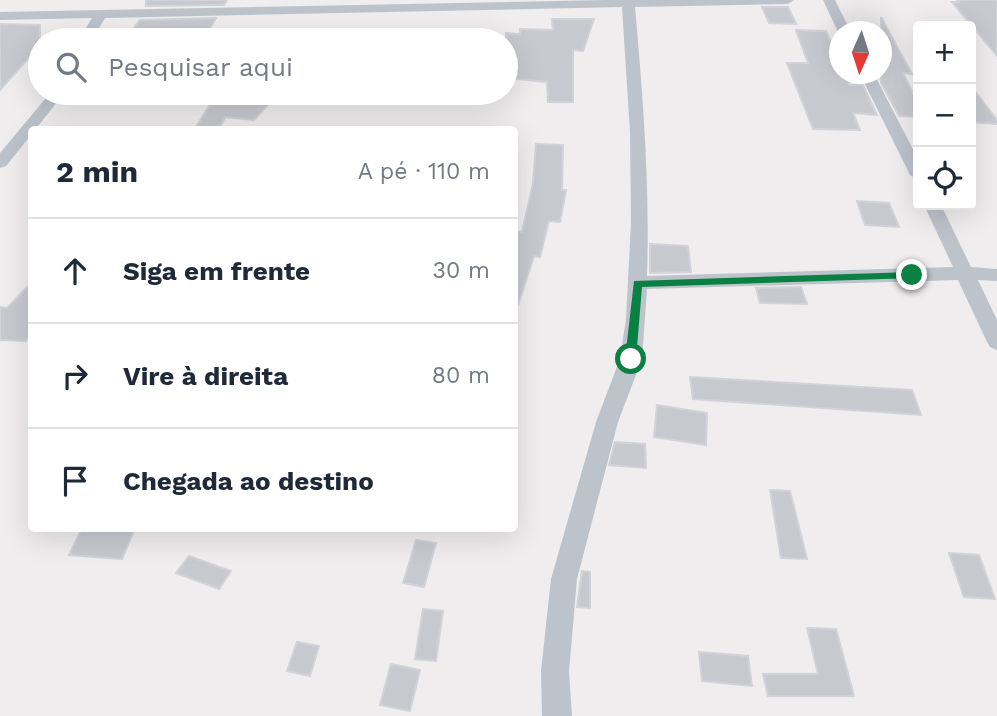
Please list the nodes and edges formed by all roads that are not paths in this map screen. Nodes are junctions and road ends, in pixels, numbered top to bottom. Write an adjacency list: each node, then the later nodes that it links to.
1 (141, 0): 6 (street)
2 (788, 0): 4 (street)
3 (829, 0): 8 (street)
4 (628, 3): 6 (street); 19 (street)
5 (101, 14): 6 (street); 7 (street); 9 (street)
6 (129, 14)
7 (0, 16)
8 (840, 21)
9 (93, 28)
10 (872, 84): 15 (street)
11 (47, 105): 12 (street)
12 (30, 126)
13 (28, 129): 14 (street)
14 (0, 163)
15 (913, 165)
16 (935, 210): 17 (street)
17 (967, 274): 18 (street); 19 (street); 20 (street)
18 (997, 275)
19 (637, 283): 21 (street)
20 (997, 342)
21 (557, 716)

